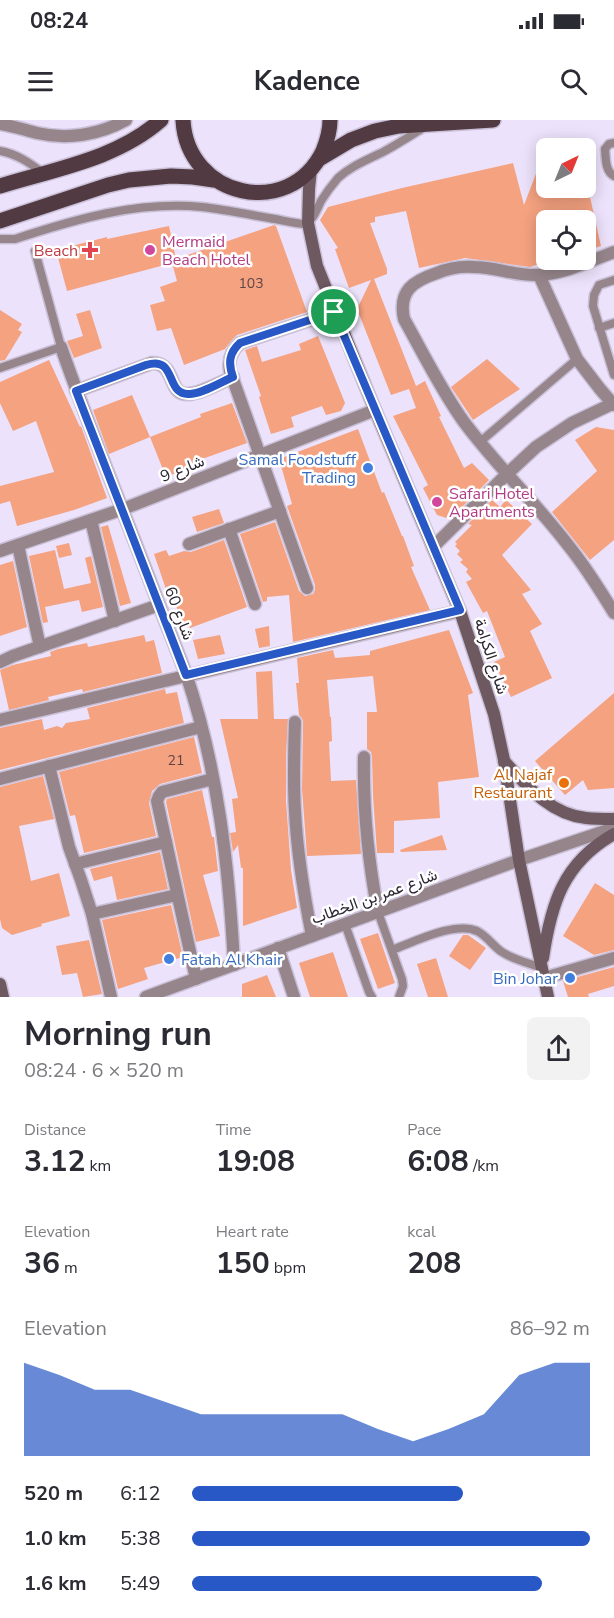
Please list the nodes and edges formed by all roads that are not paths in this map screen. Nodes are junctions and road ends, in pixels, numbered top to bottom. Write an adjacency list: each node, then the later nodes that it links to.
1 (126, 120): 7 (street)
2 (161, 120): 11 (main road)
3 (183, 120): 13 (main road)
4 (330, 120): 10 (main road)
5 (493, 120): 6 (main road)
6 (429, 124): 10 (main road); 16 (lane)
7 (1, 127)
8 (614, 143): 12 (lane)
9 (0, 151): 11 (lane)
10 (315, 164): 13 (main road); 16 (main road, شارع الكرامة)
11 (43, 173): 14 (main road)
12 (614, 176)
13 (214, 180): 15 (main road)
14 (0, 186)
15 (0, 220)
16 (308, 223): 17 (lane); 22 (main road, شارع الكرامة)
17 (0, 240)
18 (35, 251): 25 (lane)
19 (614, 252): 20 (street)
20 (539, 275): 26 (street); 33 (street)
21 (614, 280): 24 (lane)
22 (334, 312): 29 (street); 32 (main road, شارع الكرامة)
23 (614, 323): 24 (lane)
24 (599, 328): 28 (lane)
25 (61, 347): 27 (lane); 30 (street, شارع 60)
26 (577, 359): 31 (street); 33 (lane)
27 (0, 368)
28 (613, 369)
29 (233, 377): 30 (street); 34 (street)
30 (76, 391): 36 (street, شارع 60)
31 (614, 404): 35 (street)
32 (375, 410): 34 (street, شارع 9); 42 (main road, شارع الكرامة)
33 (480, 442): 35 (street)
34 (261, 455): 36 (street, شارع 9); 37 (street)
35 (507, 474): 42 (street); 48 (street)
36 (123, 509): 38 (street, شارع 9); 46 (street, شارع 60)
37 (280, 511): 39 (street); 44 (street)
38 (91, 520): 41 (street, شارع 9); 49 (street)
39 (229, 529): 40 (street); 45 (street)
40 (189, 544)
41 (18, 545): 43 (street, شارع 9); 50 (street)
42 (433, 548): 47 (main road, شارع الكرامة)
43 (0, 551)
44 (307, 588)
45 (255, 604)
46 (159, 605): 49 (street); 52 (street, شارع 60)
47 (460, 610): 52 (street); 57 (main road, شارع الكرامة)
48 (614, 613)
49 (115, 621): 50 (street)
50 (40, 647): 51 (street)
51 (0, 663)
52 (186, 675): 53 (street); 55 (street, شارع 60)
53 (0, 720)
54 (294, 723): 71 (street)
55 (201, 727): 58 (street); 60 (street, شارع 60)
56 (364, 757): 68 (street)
57 (504, 760): 61 (main road); 65 (main road, شارع الكرامة)
58 (49, 766): 59 (street); 66 (street)
59 (0, 779)
60 (213, 779): 64 (street); 75 (street, شارع 60)
61 (614, 819)
62 (614, 828): 65 (street, شارع عمر بن الخطاب)
63 (614, 834): 76 (main road)
64 (165, 842): 66 (street); 67 (street)
65 (519, 860): 68 (street, شارع عمر بن الخطاب); 76 (main road, شارع الكرامة)
66 (75, 864): 69 (street)
67 (177, 895): 69 (street); 77 (street)
68 (378, 912): 70 (street, شارع عمر بن الخطاب); 73 (lane)
69 (92, 914): 80 (street)
70 (345, 924): 71 (street, شارع عمر بن الخطاب); 83 (lane)
71 (312, 936): 72 (street, شارع عمر بن الخطاب)
72 (278, 948): 75 (street, شارع عمر بن الخطاب); 82 (street)
73 (392, 950): 76 (lane); 84 (lane)
74 (614, 958): 76 (street)
75 (234, 965): 77 (street, شارع عمر بن الخطاب)
76 (543, 973): 85 (main road, شارع الكرامة)
77 (196, 979): 81 (street, شارع عمر بن الخطاب)
78 (0, 984): 79 (main road)
79 (3, 997)
80 (111, 997)
81 (146, 997)
82 (294, 997)
83 (372, 997)
84 (399, 997)
85 (548, 997)

